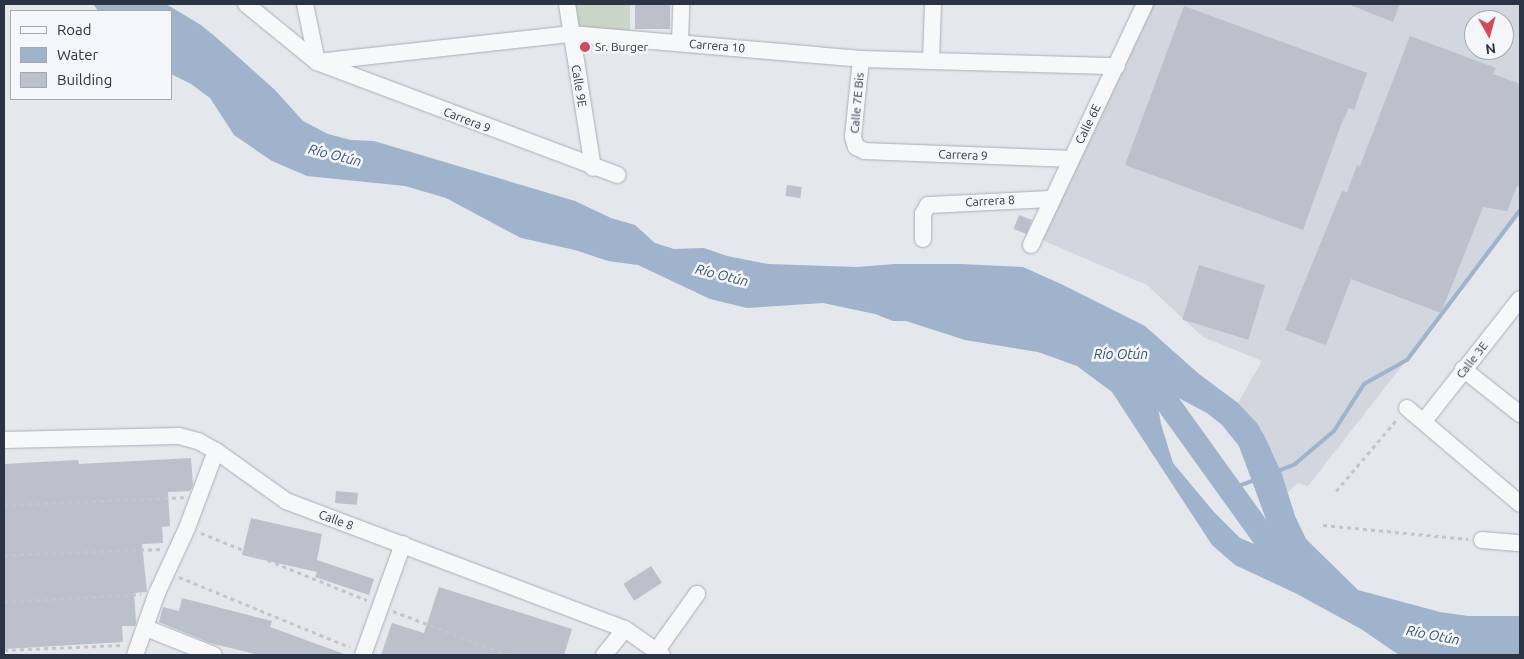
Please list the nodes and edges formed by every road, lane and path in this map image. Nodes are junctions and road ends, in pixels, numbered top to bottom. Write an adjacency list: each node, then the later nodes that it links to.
1 (246, 4): 11 (street, Carrera 9)
2 (305, 4): 11 (street)
3 (567, 4): 7 (street, Calle 9E)
4 (681, 4): 8 (street)
5 (933, 4): 10 (street)
6 (1145, 4): 12 (street, Calle 6E)
7 (571, 34): 8 (street, Carrera 10); 11 (street, Carrera 10); 15 (street, Calle 9E)
8 (680, 42): 9 (street, Carrera 10)
9 (861, 59): 10 (street, Carrera 10); 13 (street, Calle 7E Bis)
10 (931, 61): 12 (street, Carrera 10)
11 (317, 62): 15 (street, Carrera 9)
12 (1117, 66): 14 (street, Calle 6E)
13 (856, 147): 14 (street, Carrera 9)
14 (1071, 159): 17 (street, Calle 6E)
15 (593, 168): 16 (street, Carrera 9)
16 (618, 175)
17 (1052, 198): 18 (street, Carrera 8); 19 (street, Calle 6E)
18 (923, 239)
19 (1031, 245)
20 (1520, 300): 21 (street, Calle 3E)
21 (1463, 369): 23 (street); 24 (street, Calle 3E)
22 (1407, 408): 24 (street); 27 (path)
23 (1520, 414)
24 (1424, 422): 29 (street)
25 (4, 440): 26 (street, Calle 8)
26 (216, 451): 28 (street); 35 (street, Calle 8)
27 (1336, 492)
28 (198, 496): 30 (path); 32 (street)
29 (1520, 504)
30 (4, 505)
31 (1323, 525): 33 (path)
32 (187, 528): 36 (street); 42 (path)
33 (1482, 540): 34 (street)
34 (1520, 543)
35 (403, 544): 42 (street); 44 (street, Calle 8)
36 (178, 548): 37 (path); 38 (street)
37 (4, 555)
38 (167, 572): 39 (street); 48 (path)
39 (157, 593): 41 (path); 43 (street)
40 (697, 594): 47 (street)
41 (4, 602)
42 (382, 606): 48 (street); 50 (path)
43 (146, 628): 46 (street); 49 (street)
44 (626, 629): 47 (street, Calle 8); 51 (street)
45 (4, 650): 46 (path)
46 (137, 650)
47 (659, 653)
48 (364, 654)
49 (214, 655)
50 (508, 655)
51 (604, 655)

